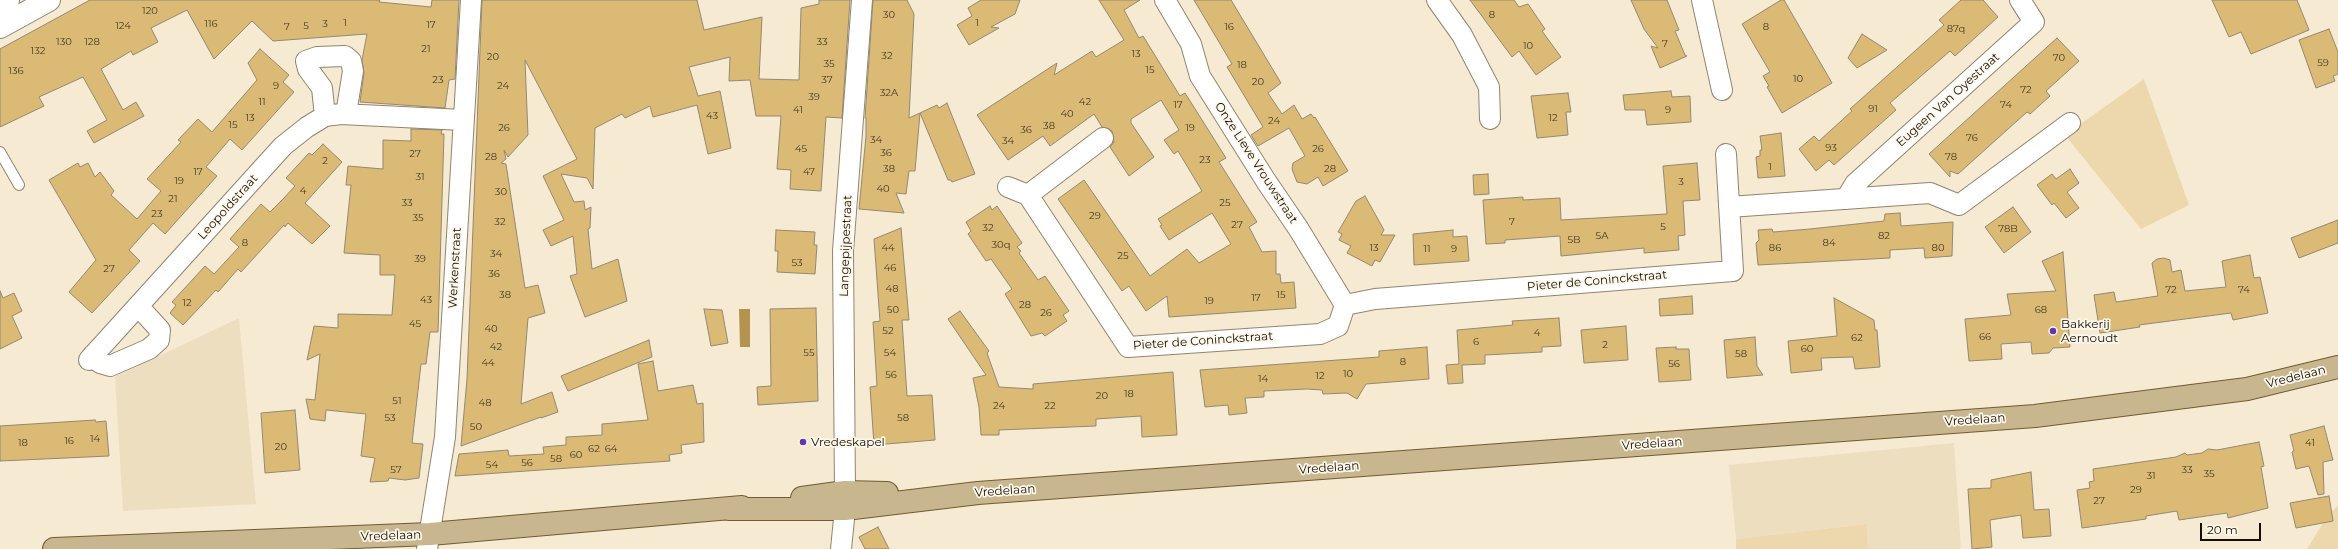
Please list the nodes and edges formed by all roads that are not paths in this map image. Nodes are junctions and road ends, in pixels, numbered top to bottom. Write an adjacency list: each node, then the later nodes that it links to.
1 (8, 0): 9 (street)
2 (50, 0): 10 (street)
3 (471, 0): 15 (street, Werkenstraat)
4 (862, 0): 28 (street, Langepijpestraat)
5 (1165, 0): 25 (street, Onze Lieve Vrouwstraat)
6 (1437, 0): 14 (street)
7 (1702, 0): 11 (street)
8 (2020, 0): 23 (street, Eugeen Van Oyestraat)
9 (0, 4)
10 (0, 27)
11 (1722, 90)
12 (346, 114): 13 (street, Leopoldstraat); 13 (street); 15 (street, Leopoldstraat)
13 (325, 116): 26 (street, Leopoldstraat)
14 (1490, 119)
15 (463, 120): 29 (street, Werkenstraat)
16 (2070, 123): 23 (street)
17 (1103, 138): 22 (street)
18 (0, 152): 20 (lane)
19 (1726, 154): 24 (street, Pieter de Coninckstraat)
20 (19, 185)
21 (1008, 187): 22 (street)
22 (1028, 195): 25 (street, Pieter de Coninckstraat)
23 (1846, 199): 24 (street)
24 (1729, 207): 25 (street, Pieter de Coninckstraat)
25 (1345, 305)
26 (138, 306): 26 (street, Leopoldstraat)
27 (2338, 367): 28 (main road, Vredelaan)
28 (845, 500): 29 (main road, Vredelaan); 31 (street, Langepijpestraat)
29 (429, 542): 30 (main road, Vredelaan)
30 (54, 549)
31 (841, 549)

